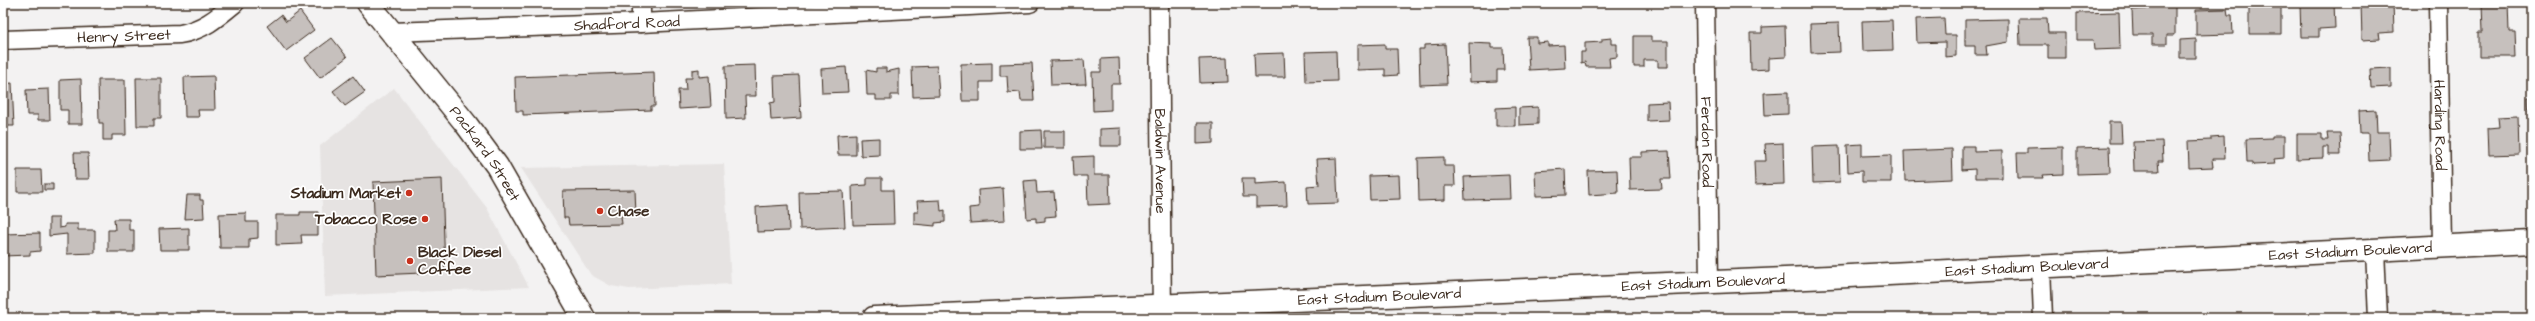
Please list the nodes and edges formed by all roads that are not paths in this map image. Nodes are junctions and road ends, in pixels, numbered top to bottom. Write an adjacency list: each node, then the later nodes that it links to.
1 (235, 3): 10 (street, Henry Street)
2 (368, 3): 9 (main road, Packard Street)
3 (641, 3): 8 (street)
4 (1030, 3): 8 (street, Shadford Road)
5 (1159, 3): 16 (street, Baldwin Avenue)
6 (1705, 3): 15 (street, Ferdon Road)
7 (2438, 3): 12 (street, Harding Road)
8 (641, 23): 9 (street, Shadford Road)
9 (391, 32): 17 (main road, Packard Street)
10 (3, 40)
11 (2532, 242): 12 (main road, East Stadium Boulevard)
12 (2442, 246): 13 (main road, East Stadium Boulevard)
13 (2375, 250): 14 (main road, East Stadium Boulevard); 20 (street)
14 (2042, 266): 15 (main road, East Stadium Boulevard); 19 (street)
15 (1709, 282): 16 (main road, East Stadium Boulevard)
16 (1162, 312): 18 (main road, East Stadium Boulevard)
17 (584, 318)
18 (874, 318)
19 (2043, 318)
20 (2378, 318)

